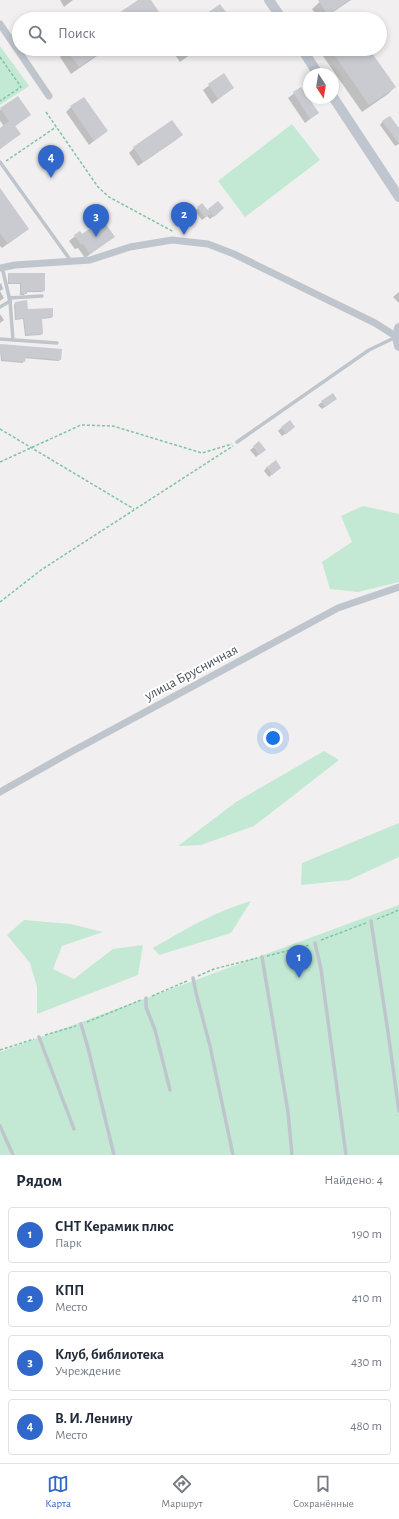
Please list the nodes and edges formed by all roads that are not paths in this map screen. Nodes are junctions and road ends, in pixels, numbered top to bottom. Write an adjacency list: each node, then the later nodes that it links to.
1 (269, 0): 2 (street)
2 (277, 12)
3 (0, 24): 4 (street)
4 (12, 42)
5 (22, 56): 8 (street)
6 (306, 56): 7 (street)
7 (314, 68)
8 (49, 96)
9 (338, 104): 11 (street)
10 (1, 163): 12 (lane)
11 (399, 197)
12 (71, 262): 13 (street); 17 (street)
13 (1, 268): 15 (lane)
14 (42, 296): 15 (lane)
15 (10, 299): 16 (lane); 19 (lane)
16 (0, 307)
17 (398, 337): 21 (lane)
18 (0, 339): 19 (lane)
19 (13, 340): 20 (lane)
20 (57, 344)
21 (238, 442)
22 (399, 588): 23 (street, улица Брусничная)
23 (0, 792)
24 (371, 921): 32 (lane)
25 (315, 943): 39 (lane)
26 (262, 957): 38 (lane)
27 (193, 978): 37 (lane)
28 (146, 998): 31 (lane)
29 (81, 1024): 36 (lane)
30 (40, 1037): 34 (lane)
31 (170, 1090)
32 (399, 1111)
33 (0, 1126): 35 (lane)
34 (74, 1129)
35 (13, 1155)
36 (114, 1155)
37 (233, 1155)
38 (292, 1155)
39 (346, 1155)

